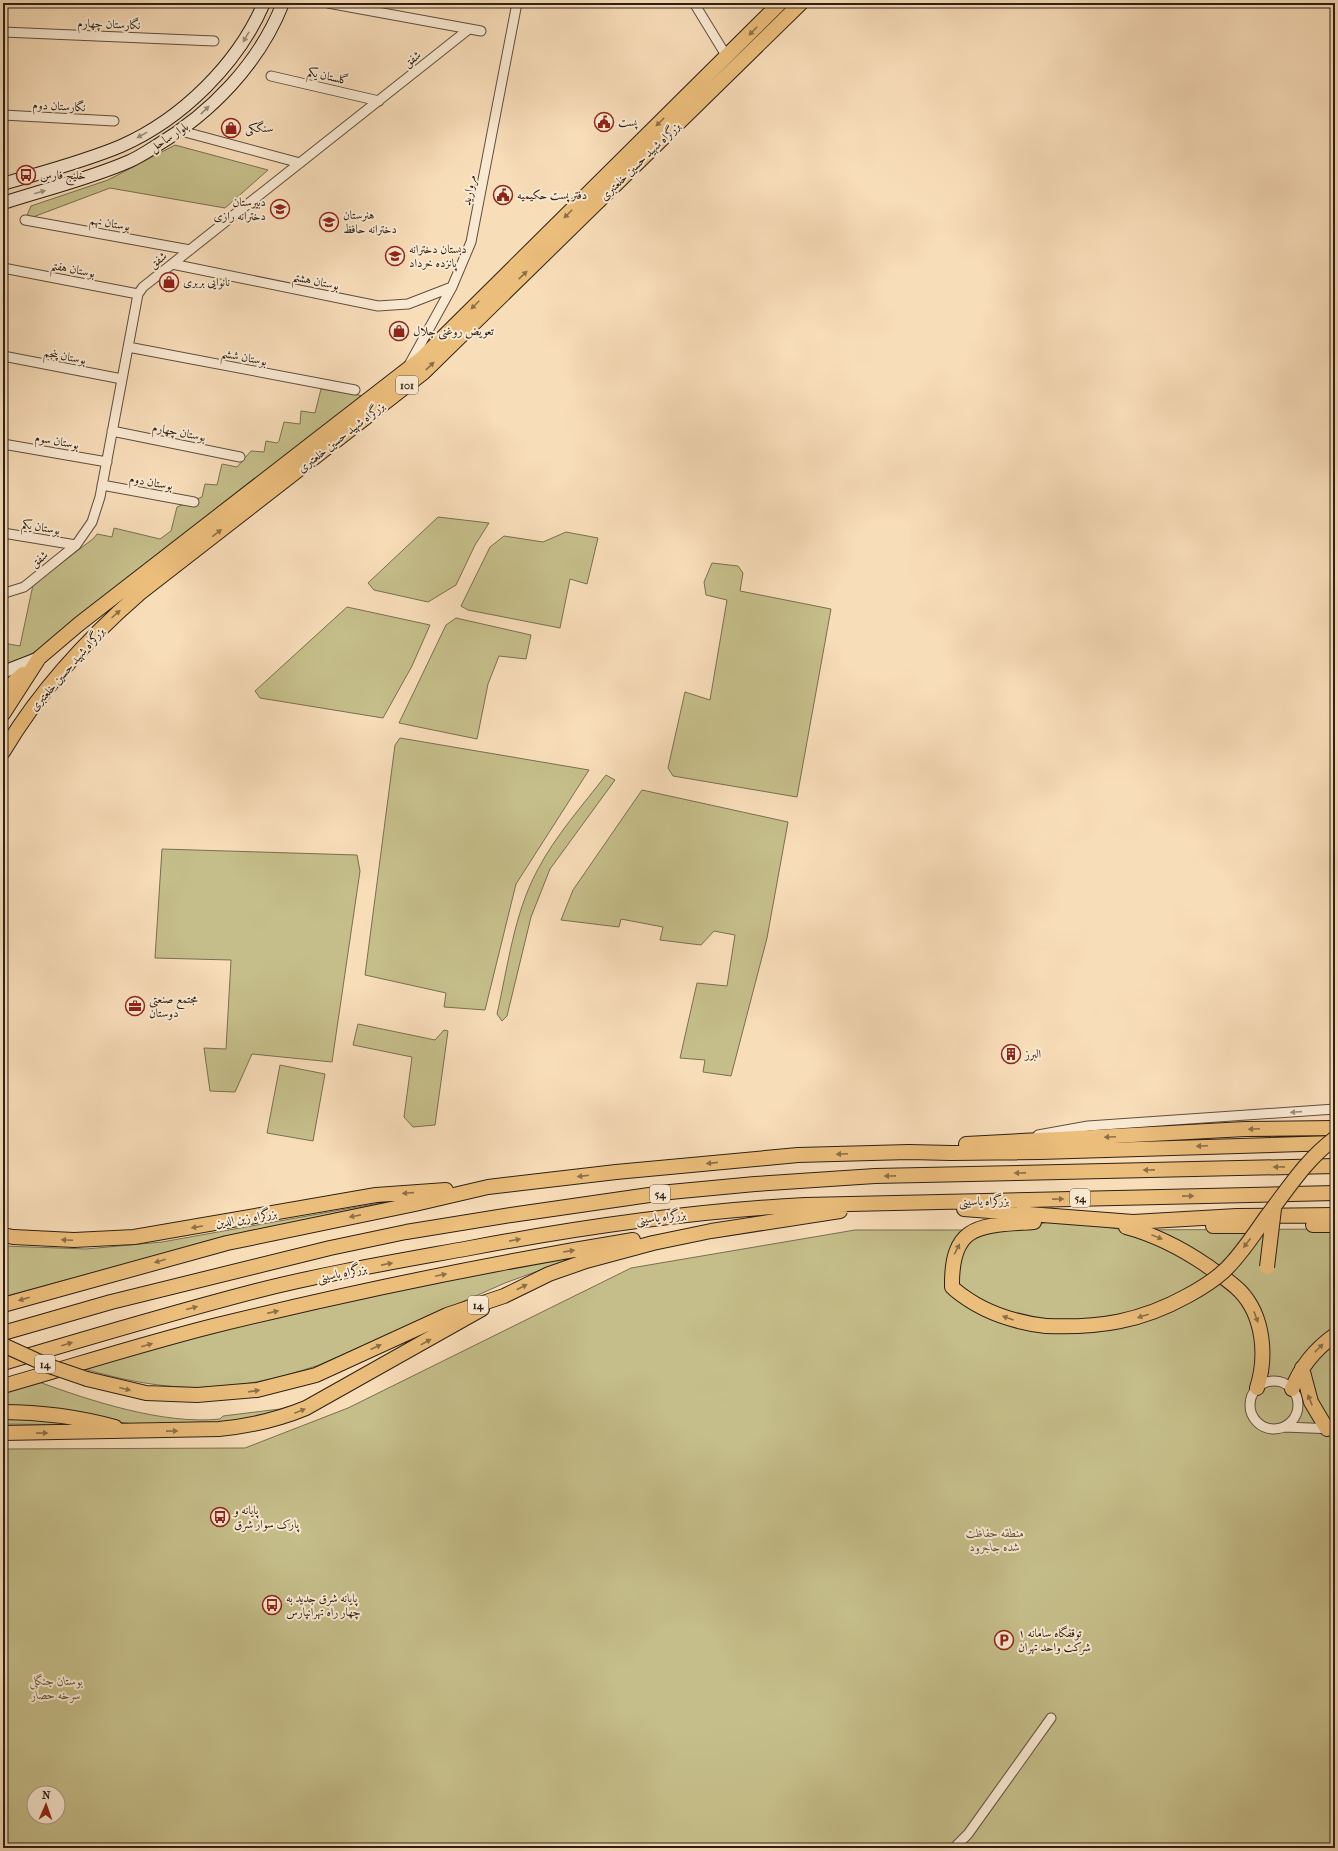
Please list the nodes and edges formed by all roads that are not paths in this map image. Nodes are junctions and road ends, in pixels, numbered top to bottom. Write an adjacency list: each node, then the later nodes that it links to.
1 (264, 3): 17 (main road, بلوار ساحل, one-way to 17)
2 (283, 3): 18 (main road, بلوار ساحل, one-way to 2)
3 (328, 3): 8 (street)
4 (517, 3): 26 (street, مروارید)
5 (694, 3): 12 (street)
6 (780, 3): 12 (highway, بزرگراه شهید حسین خلعتبری / 101, one-way to 12)
7 (801, 3): 46 (highway, بزرگراه شهید حسین خلعتبری / 101, one-way to 7)
8 (469, 29): 9 (street); 14 (street, شفق)
9 (481, 31)
10 (3, 32): 11 (street, نگارستان چهارم)
11 (214, 41)
12 (727, 57): 30 (highway, بزرگراه شهید حسین خلعتبری / 101, one-way to 30)
13 (271, 76): 14 (street, گلستان یکم)
14 (379, 101): 19 (street, شفق)
15 (3, 115): 16 (street, نگارستان دوم)
16 (114, 121)
17 (158, 126): 18 (main road); 20 (main road, بلوار ساحل, one-way to 20)
18 (181, 131): 19 (street); 21 (main road, بلوار ساحل, one-way to 18)
19 (300, 163): 23 (street, شفق)
20 (3, 184)
21 (3, 203)
22 (24, 220): 23 (street, بوستان نهم)
23 (190, 250): 24 (street, شفق)
24 (172, 264): 26 (street, بوستان هشتم); 27 (street, شفق)
25 (3, 268): 27 (street, بوستان هفتم)
26 (452, 287): 30 (street, مروارید)
27 (138, 294): 28 (street, شفق)
28 (128, 347): 31 (street, شفق); 32 (street, بوستان ششم)
29 (3, 356): 31 (street, بوستان پنجم)
30 (408, 368): 42 (highway, بزرگراه شهید حسین خلعتبری / 101)
31 (122, 379): 33 (street, شفق)
32 (355, 390)
33 (112, 431): 35 (street, بوستان چهارم); 36 (street, شفق)
34 (3, 444): 36 (street, بوستان سوم)
35 (240, 457)
36 (107, 462): 37 (street, شفق)
37 (102, 485): 38 (street, بوستان دوم); 40 (street, شفق)
38 (194, 502)
39 (3, 532): 40 (street, بوستان یکم)
40 (76, 545): 41 (street, شفق)
41 (3, 592)
42 (39, 658): 43 (main road); 44 (highway); 45 (highway, بزرگراه شهید حسین خلعتبری / 101)
43 (3, 672)
44 (3, 692)
45 (3, 714)
46 (3, 752)
47 (1335, 1109): 50 (street, one-way to 50)
48 (1335, 1128): 50 (highway, one-way to 50)
49 (1335, 1138): 58 (highway, bridge)
50 (1010, 1141): 52 (highway)
51 (1335, 1143): 52 (highway, one-way to 52)
52 (909, 1152): 54 (highway, one-way to 54)
53 (1335, 1166): 69 (highway, بزرگراه یاسینی / 54, one-way to 69)
54 (488, 1187): 65 (highway, بزرگراه زین الدین, one-way to 65); 68 (highway, one-way to 68)
55 (1335, 1193): 56 (highway, بزرگراه یاسینی / 54, one-way to 55)
56 (894, 1203): 57 (highway, بزرگراه یاسینی / 54); 60 (highway)
57 (873, 1204): 64 (highway, 14); 72 (highway, بزرگراه یاسینی / 54, one-way to 57)
58 (1274, 1207): 60 (highway, one-way to 60, bridge); 66 (highway, bridge)
59 (1335, 1216): 62 (highway)
60 (1070, 1218): 61 (highway)
61 (1107, 1221): 62 (highway); 75 (highway, one-way to 75)
62 (1143, 1222): 63 (highway)
63 (1335, 1225)
64 (711, 1231): 67 (highway, 14, one-way to 64); 74 (highway, one-way to 64)
65 (3, 1235)
66 (1267, 1267)
67 (504, 1296): 71 (highway, 14, one-way to 67, bridge); 80 (highway, one-way to 67)
68 (3, 1305)
69 (3, 1333)
70 (1335, 1335): 73 (highway, one-way to 70)
71 (3, 1345)
72 (3, 1363)
73 (1302, 1368): 76 (highway); 79 (highway, one-way to 73)
74 (3, 1386)
75 (1257, 1388): 76 (street); 78 (street)
76 (1292, 1389): 78 (street)
77 (3, 1412): 80 (highway)
78 (1284, 1427): 79 (street)
79 (1332, 1429)
80 (131, 1431): 81 (highway, one-way to 80)
81 (3, 1433)
82 (1051, 1718): 83 (street)
83 (954, 1848)

